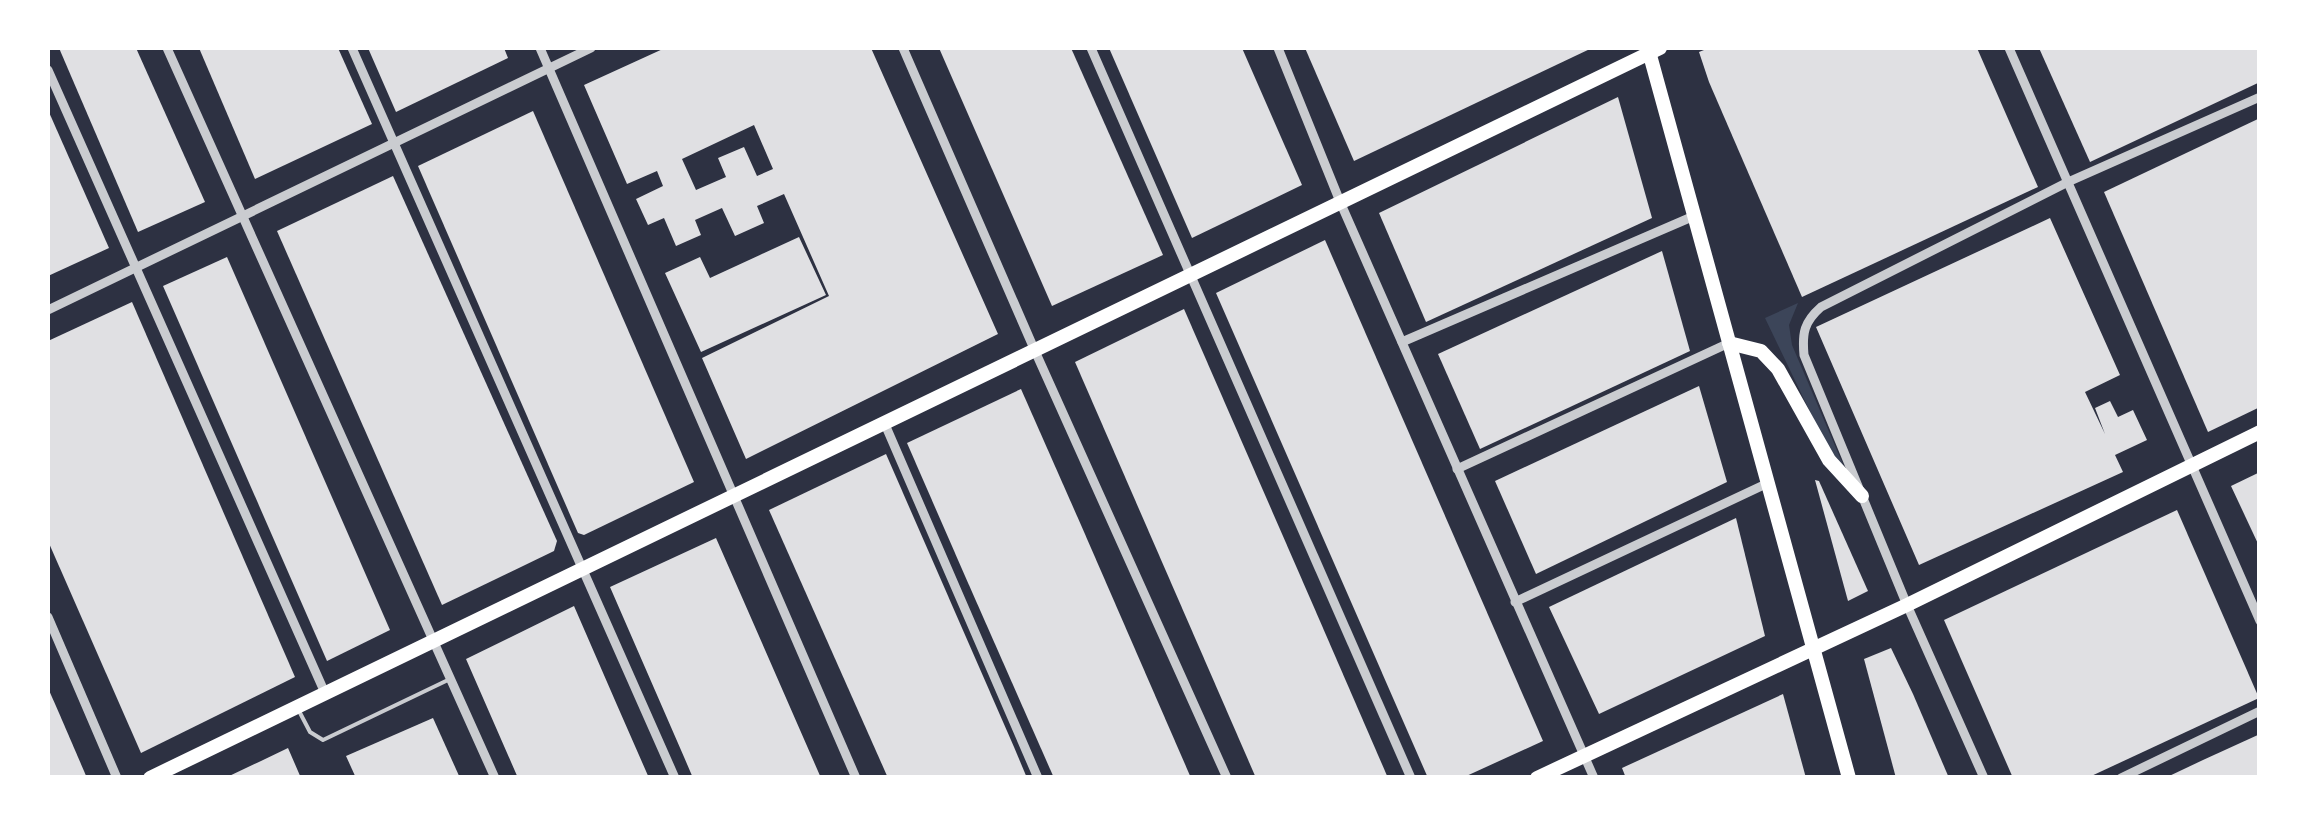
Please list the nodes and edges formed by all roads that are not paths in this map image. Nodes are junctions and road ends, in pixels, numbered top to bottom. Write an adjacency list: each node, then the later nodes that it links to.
1 (167, 48): 16 (street)
2 (352, 48): 13 (street)
3 (540, 48): 10 (street)
4 (591, 48): 10 (street)
5 (903, 48): 23 (street)
6 (1091, 48): 19 (street)
7 (1278, 48): 15 (street)
8 (2009, 48): 14 (street)
9 (1653, 49): 15 (main road); 17 (main road)
10 (549, 68): 13 (street); 29 (street)
11 (48, 70): 18 (street)
12 (2260, 97): 14 (street)
13 (392, 142): 16 (street); 31 (street)
14 (2068, 182): 26 (street); 30 (street)
15 (1341, 204): 19 (main road); 21 (street)
16 (241, 216): 18 (street); 36 (street)
17 (1694, 216): 21 (street); 22 (main road)
18 (133, 268): 20 (street); 39 (street)
19 (1190, 272): 23 (main road); 50 (street)
20 (48, 310)
21 (1402, 342): 27 (street)
22 (1729, 343): 27 (street); 28 (main road); 30 (main road)
23 (1034, 351): 24 (main road); 49 (street)
24 (884, 422): 29 (main road); 48 (street)
25 (2260, 432): 26 (main road)
26 (2191, 464): 33 (main road); 35 (street)
27 (1457, 469): 32 (street)
28 (1768, 483): 32 (street); 37 (main road)
29 (733, 496): 31 (main road); 47 (street)
30 (1862, 496): 33 (street)
31 (582, 568): 36 (main road); 46 (street)
32 (1515, 602): 42 (street)
33 (1907, 604): 37 (main road); 54 (street)
34 (48, 618): 43 (street)
35 (2260, 621)
36 (435, 640): 38 (street); 39 (main road)
37 (1813, 649): 42 (main road); 53 (main road)
38 (452, 678): 40 (lane); 45 (street)
39 (325, 693): 40 (main road)
40 (297, 707): 44 (main road)
41 (2260, 711): 55 (street)
42 (1585, 756): 51 (main road); 52 (street)
43 (117, 778)
44 (150, 778)
45 (494, 778)
46 (675, 778)
47 (856, 778)
48 (1038, 778)
49 (1227, 778)
50 (1411, 778)
51 (1538, 778)
52 (1594, 778)
53 (1849, 778)
54 (1984, 778)
55 (2120, 778)

